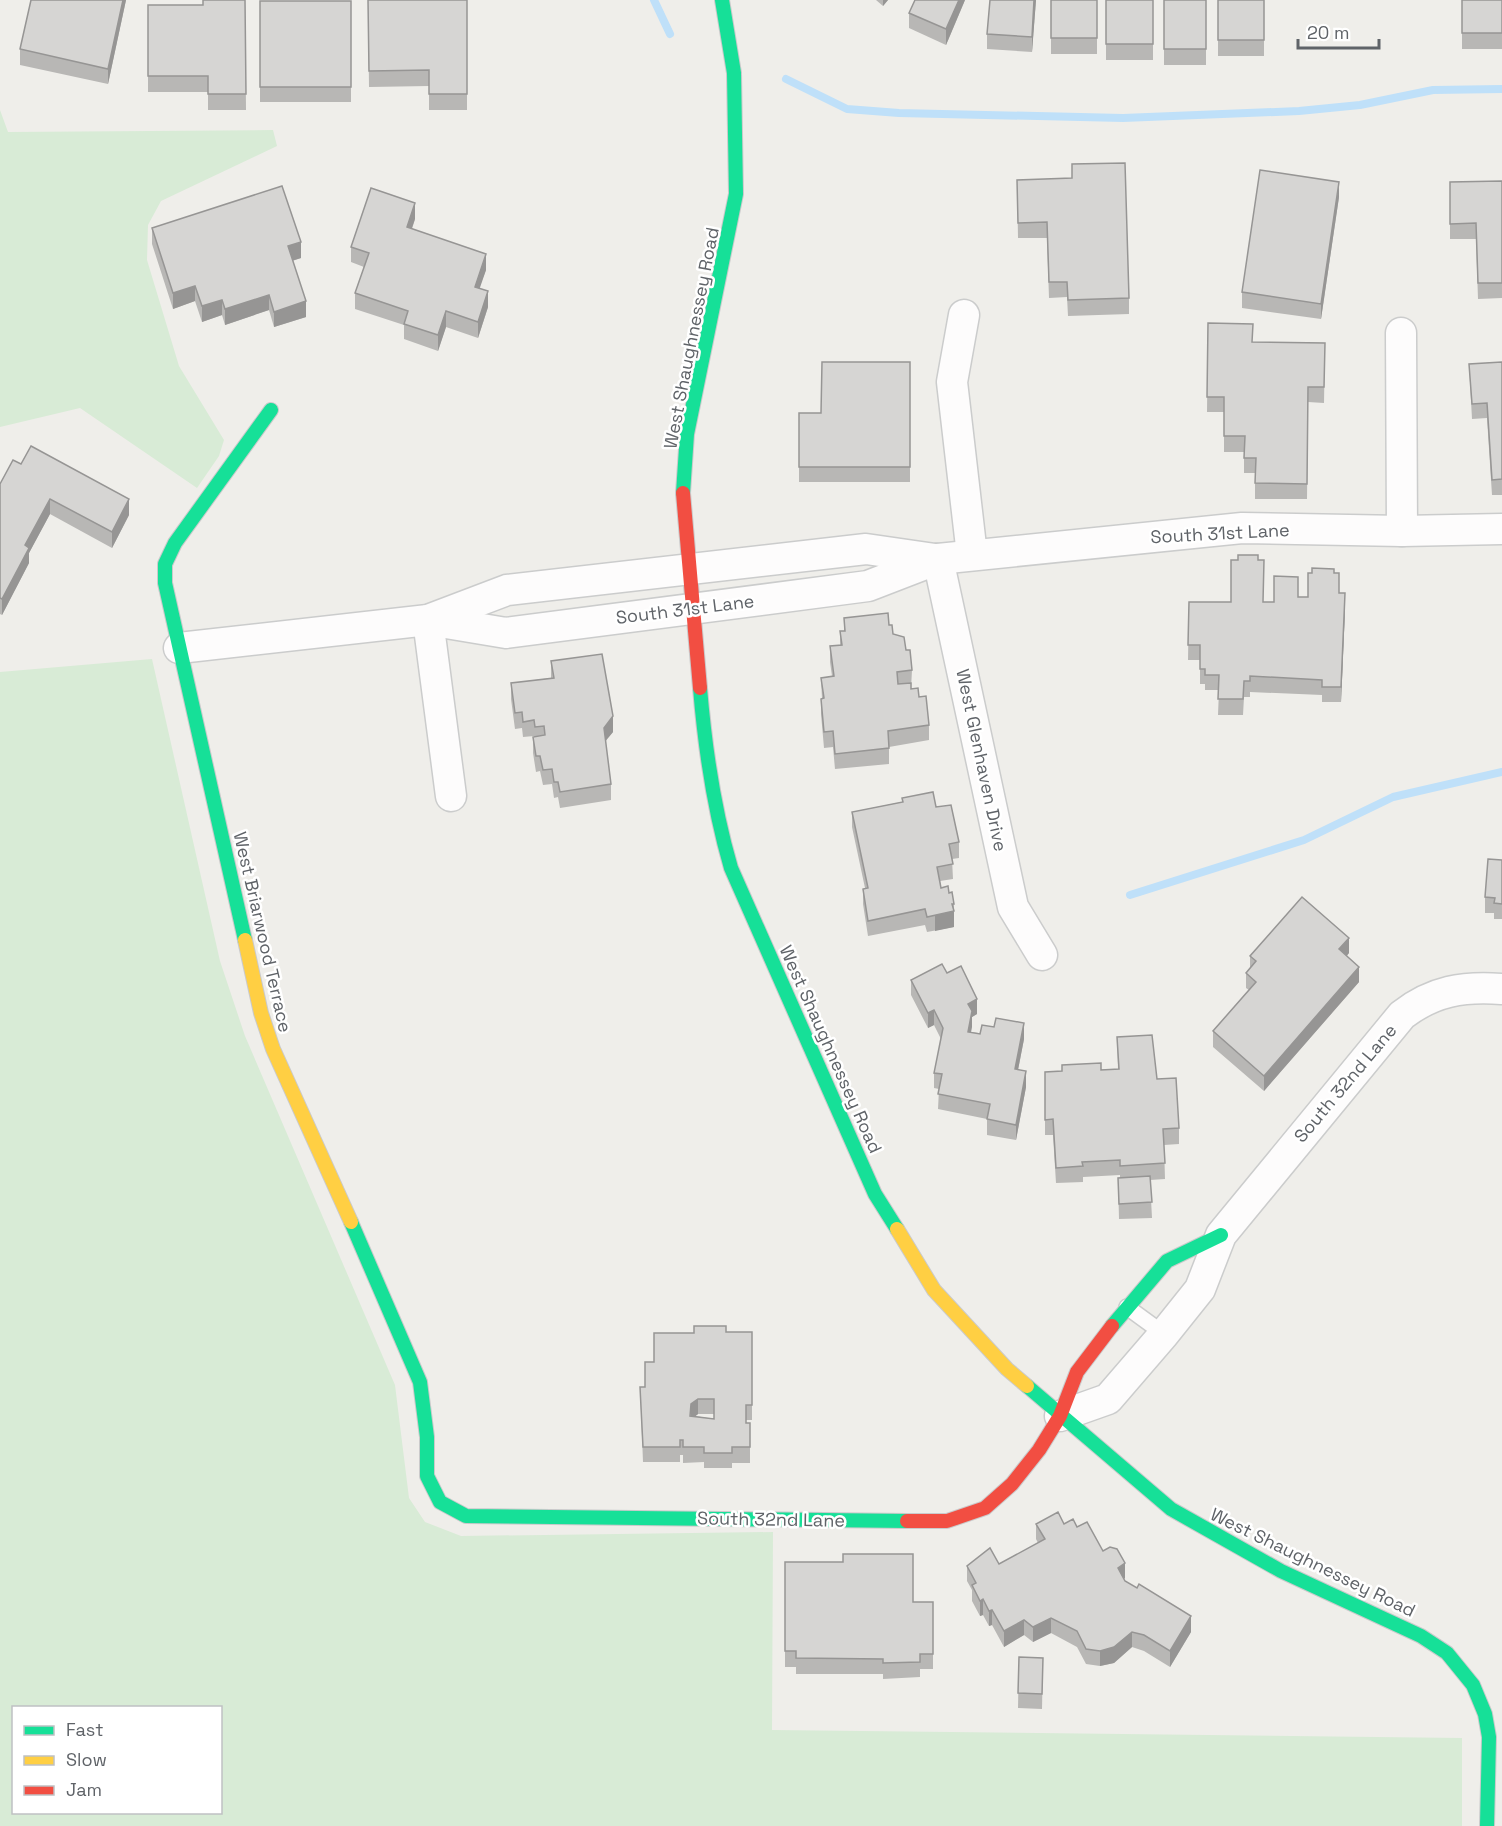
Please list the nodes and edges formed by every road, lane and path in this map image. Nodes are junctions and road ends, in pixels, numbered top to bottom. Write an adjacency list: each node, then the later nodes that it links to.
1 (722, 0): 10 (street, West Shaughnessey Road)
2 (964, 315): 7 (street)
3 (1401, 333): 6 (street)
4 (271, 410): 16 (street, West Briarwood Terrace)
5 (1502, 529): 6 (street, South 31st Lane)
6 (1402, 531): 7 (street, South 31st Lane)
7 (972, 555): 9 (street, South 31st Lane)
8 (802, 556): 9 (street, South 31st Lane); 10 (street, South 31st Lane); 12 (street)
9 (938, 559): 12 (street, South 31st Lane); 18 (street, West Glenhaven Drive)
10 (687, 569): 11 (street, South 31st Lane); 13 (street, West Shaughnessey Road)
11 (560, 584): 14 (street, South 31st Lane); 15 (street)
12 (806, 594): 13 (street, South 31st Lane)
13 (692, 609): 15 (street, South 31st Lane); 23 (street, West Shaughnessey Road)
14 (428, 620): 15 (street, South 31st Lane); 16 (street, South 31st Lane); 17 (street)
15 (564, 625)
16 (179, 648): 24 (street, West Briarwood Terrace)
17 (451, 795)
18 (1042, 955)
19 (1502, 989): 20 (street, South 32nd Lane)
20 (1221, 1235): 21 (street, South 32nd Lane); 22 (street, South 32nd Lane)
21 (1127, 1307): 22 (lane); 23 (street, South 32nd Lane)
22 (1164, 1334): 23 (street, South 32nd Lane)
23 (1060, 1416): 24 (street, South 32nd Lane); 25 (street, West Shaughnessey Road)
24 (440, 1502)
25 (1487, 1826)

